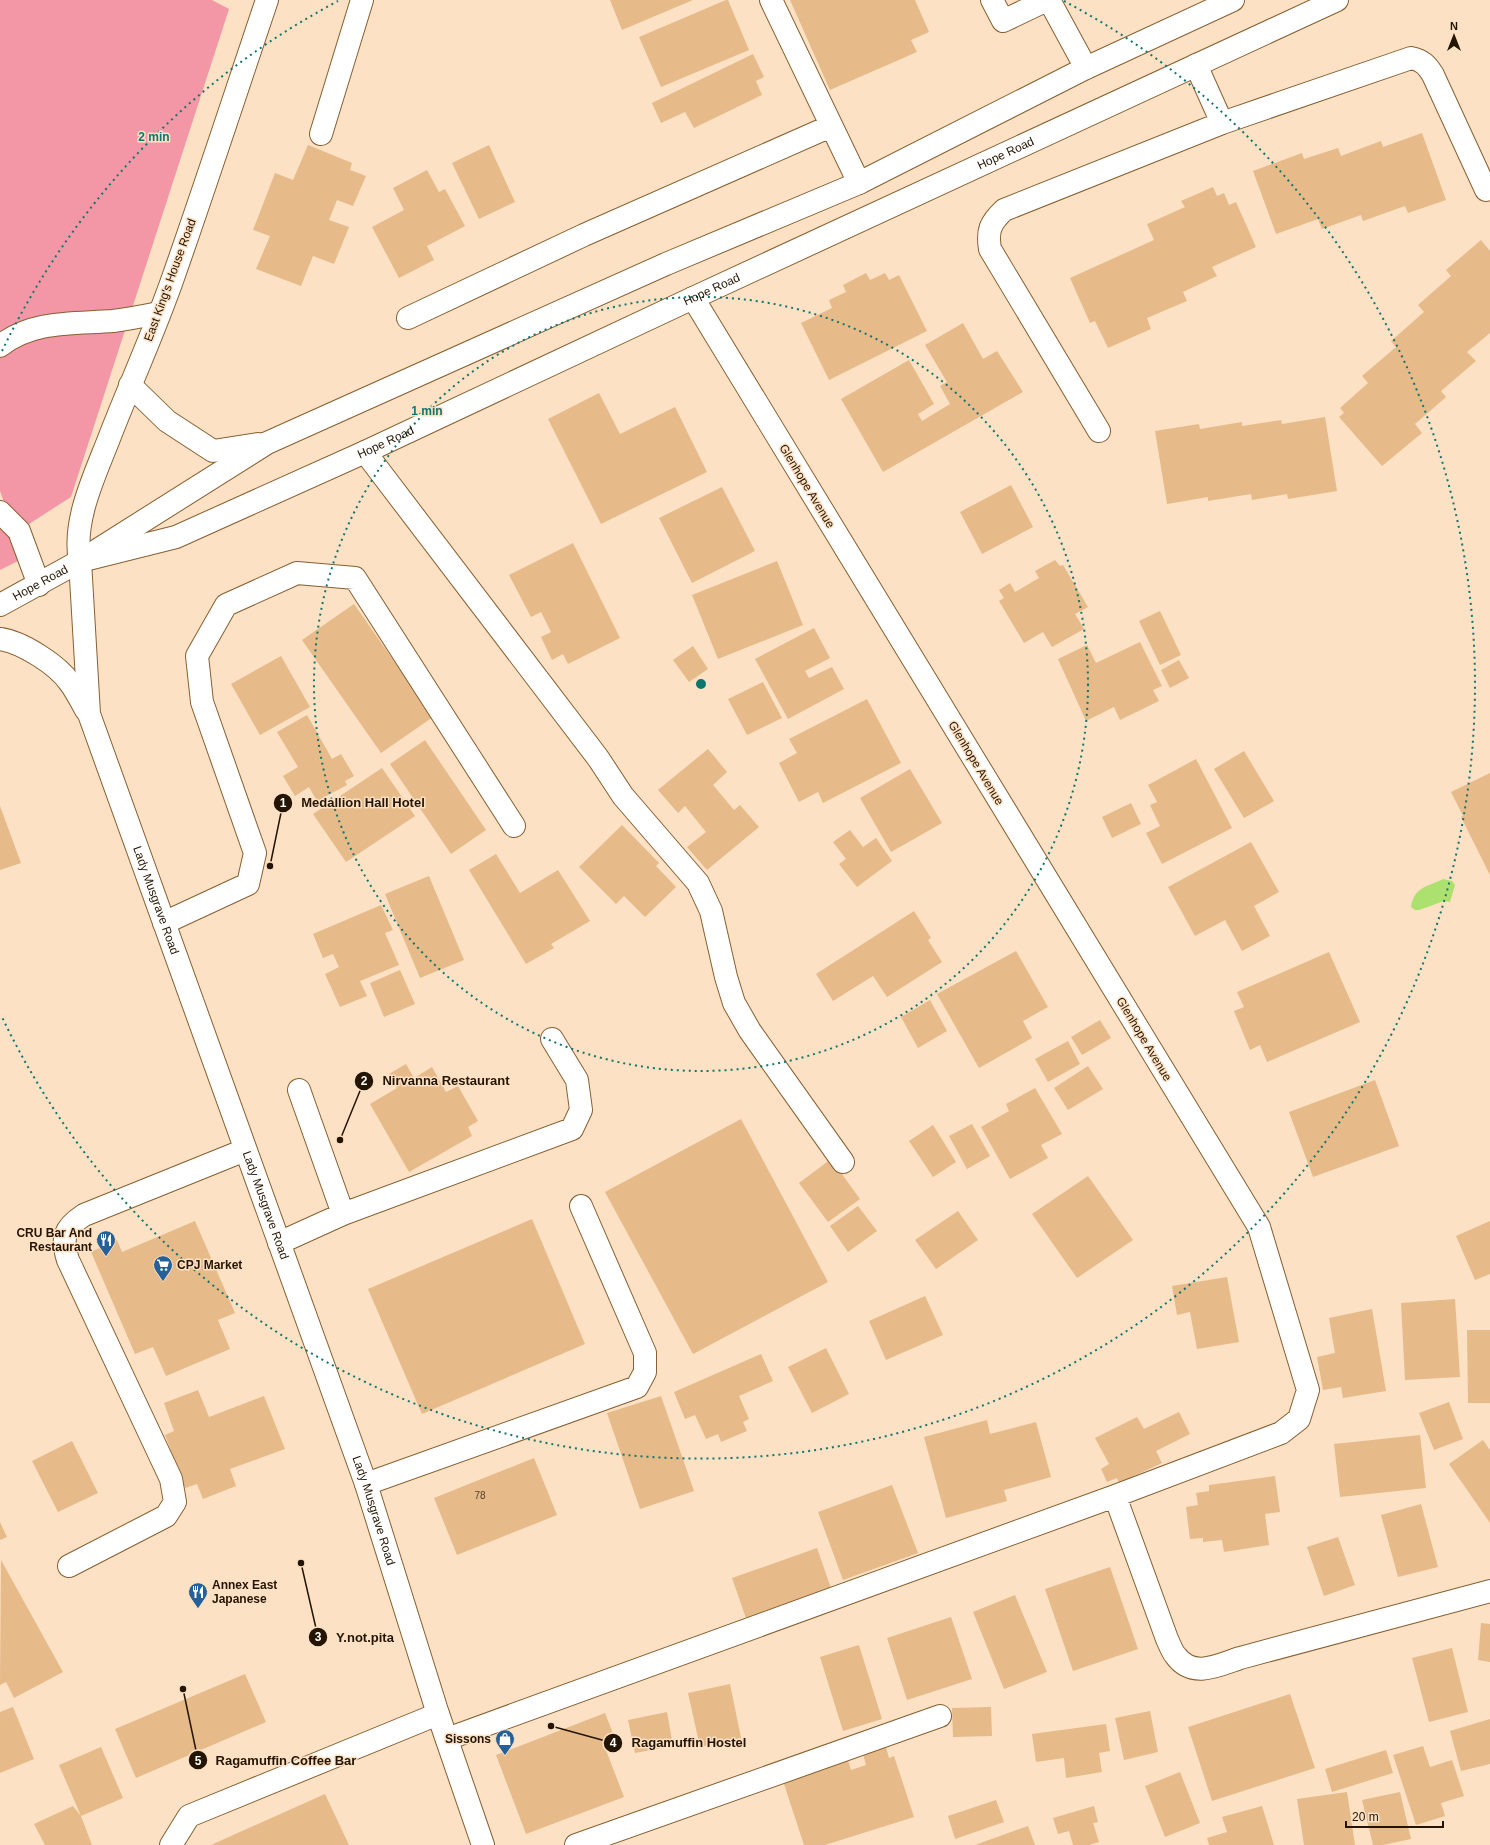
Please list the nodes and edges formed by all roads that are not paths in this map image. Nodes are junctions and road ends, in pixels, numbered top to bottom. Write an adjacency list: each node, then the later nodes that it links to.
1 (267, 0): 16 (main road, East King's House Road)
2 (362, 0): 12 (main road)
3 (771, 0): 11 (main road)
4 (992, 0): 5 (main road)
5 (1048, 0): 9 (main road)
6 (1233, 0): 9 (main road, Hope Road)
7 (1337, 0): 8 (main road, Hope Road)
8 (1196, 65): 10 (main road); 15 (main road, Hope Road)
9 (1086, 68): 13 (main road, Hope Road)
10 (1222, 124): 14 (main road); 20 (main road)
11 (831, 126): 13 (main road); 17 (main road)
12 (321, 134)
13 (859, 184): 21 (main road, Hope Road)
14 (1486, 190)
15 (693, 298): 22 (main road, Hope Road); 39 (main road, Glenhope Avenue)
16 (159, 313): 18 (main road); 19 (main road, East King's House Road)
17 (408, 318)
18 (0, 346)
19 (130, 385): 21 (main road); 24 (main road, East King's House Road)
20 (1100, 432)
21 (267, 443): 24 (main road, Hope Road)
22 (364, 452): 24 (main road, Hope Road); 34 (main road)
23 (0, 512): 25 (main road)
24 (80, 561): 25 (main road, Hope Road); 28 (main road, Lady Musgrave Road)
25 (39, 585): 26 (main road, Hope Road)
26 (0, 605)
27 (0, 639): 28 (main road)
28 (89, 714): 30 (main road, Lady Musgrave Road)
29 (514, 826): 30 (main road)
30 (164, 923): 33 (main road, Lady Musgrave Road)
31 (552, 1039): 36 (main road)
32 (299, 1090): 36 (main road)
33 (245, 1150): 37 (main road, Lady Musgrave Road); 40 (main road)
34 (843, 1162)
35 (581, 1206): 38 (main road)
36 (342, 1214): 37 (main road)
37 (279, 1242): 38 (main road, Lady Musgrave Road)
38 (366, 1484): 42 (main road, Lady Musgrave Road)
39 (1115, 1496): 41 (main road); 44 (main road, Glenhope Avenue)
40 (69, 1566)
41 (1490, 1591)
42 (438, 1714): 44 (main road, Lady Musgrave Road); 45 (main road)
43 (940, 1716): 47 (main road)
44 (447, 1739): 46 (main road, Lady Musgrave Road)
45 (171, 1845)
46 (483, 1845)
47 (576, 1845)

